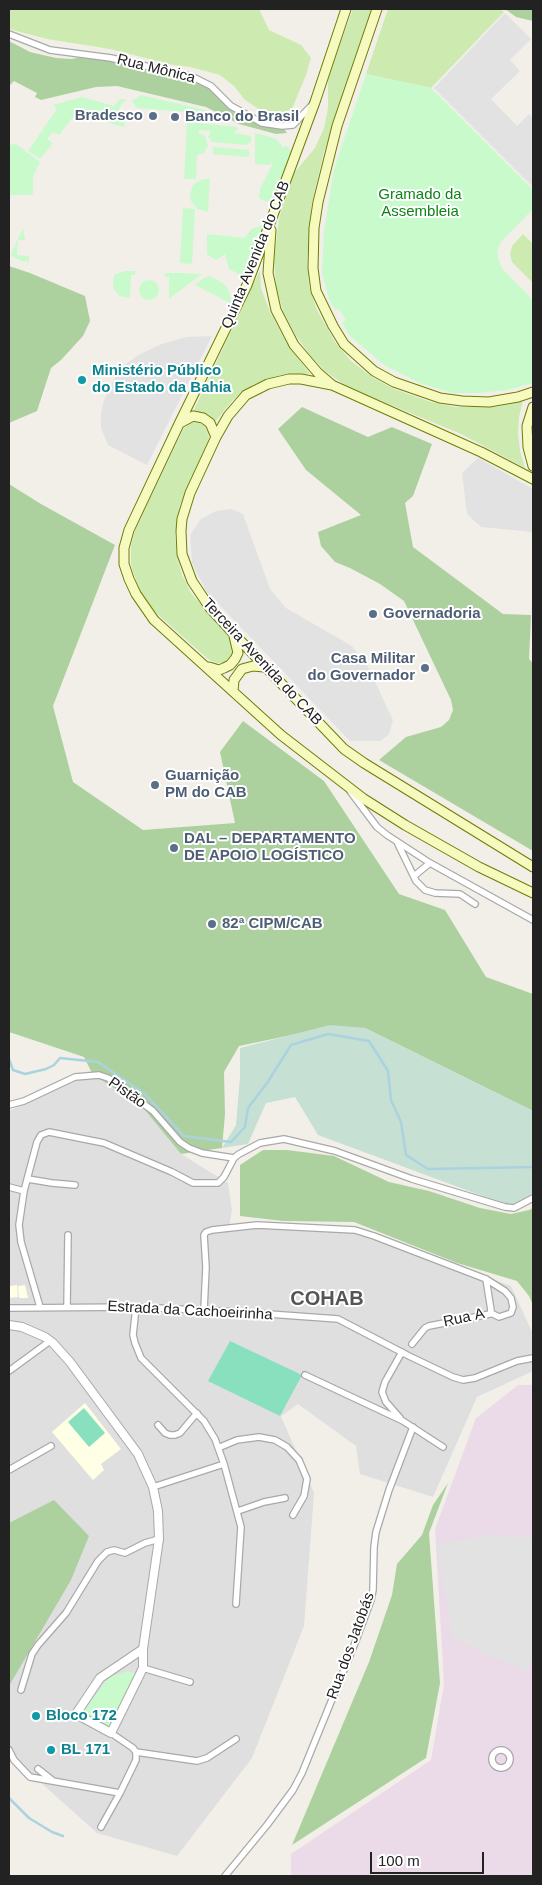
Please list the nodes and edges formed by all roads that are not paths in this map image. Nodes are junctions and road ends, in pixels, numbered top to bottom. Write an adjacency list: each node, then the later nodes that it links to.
1 (346, 9): 4 (main road, Quinta Avenida do CAB)
2 (376, 9): 7 (main road)
3 (9, 34): 4 (street, Rua Mônica)
4 (315, 102): 5 (main road, Quinta Avenida do CAB)
5 (274, 210): 6 (main road); 9 (main road, Quinta Avenida do CAB)
6 (332, 386): 10 (main road, Terceira Avenida do CAB); 12 (main road)
7 (533, 392)
8 (533, 407): 11 (main road)
9 (179, 424): 10 (main road); 14 (main road, Quinta Avenida do CAB)
10 (216, 437): 13 (main road, Terceira Avenida do CAB)
11 (533, 466)
12 (533, 479)
13 (233, 633): 14 (main road); 15 (main road, Terceira Avenida do CAB)
14 (204, 665): 16 (main road)
15 (264, 668): 16 (main road); 20 (main road, Terceira Avenida do CAB)
16 (233, 691): 17 (main road)
17 (343, 782): 18 (street); 22 (main road)
18 (398, 842): 19 (street); 21 (street)
19 (430, 863): 21 (street); 24 (street)
20 (533, 866)
21 (414, 876): 23 (street)
22 (533, 893)
23 (475, 904)
24 (533, 920)
25 (9, 1105): 26 (street, Pistão)
26 (234, 1158): 27 (street); 31 (street)
27 (28, 1179): 28 (street); 30 (street)
28 (75, 1185)
29 (9, 1187): 30 (street)
30 (24, 1191): 34 (street)
31 (533, 1198)
32 (68, 1235): 35 (street)
33 (486, 1279): 38 (street); 39 (street, Rua A); 39 (street)
34 (40, 1307): 35 (street, Estrada da Cachoeirinha); 37 (street, Estrada da Cachoeirinha)
35 (67, 1307): 36 (street, Estrada da Cachoeirinha)
36 (136, 1307): 38 (street, Estrada da Cachoeirinha); 47 (street)
37 (9, 1308)
38 (204, 1310): 43 (street, Estrada da Cachoeirinha)
39 (491, 1313): 42 (street, Rua A)
40 (9, 1325): 41 (street)
41 (50, 1341): 45 (street); 56 (street)
42 (412, 1344)
43 (402, 1352): 44 (street, Estrada da Cachoeirinha); 48 (street)
44 (533, 1358)
45 (9, 1371)
46 (306, 1375): 48 (street)
47 (197, 1413): 49 (street); 52 (street)
48 (403, 1421): 50 (street)
49 (158, 1424)
50 (413, 1427): 53 (street); 74 (street, Rua dos Jatobás)
51 (51, 1446): 55 (street)
52 (218, 1448): 54 (street); 59 (street)
53 (443, 1448)
54 (224, 1464): 56 (street); 58 (street)
55 (9, 1470)
56 (153, 1487): 60 (street)
57 (285, 1498): 58 (street)
58 (238, 1512): 61 (street)
59 (293, 1515)
60 (158, 1539): 62 (street); 65 (street)
61 (236, 1604)
62 (143, 1649): 63 (street); 66 (street)
63 (143, 1668): 64 (street); 66 (street)
64 (190, 1682)
65 (21, 1690)
66 (112, 1734): 69 (street)
67 (236, 1739): 69 (street)
68 (9, 1750): 71 (street)
69 (136, 1752): 72 (street)
70 (38, 1769): 71 (street)
71 (53, 1782): 72 (street)
72 (120, 1793): 73 (street)
73 (101, 1827)
74 (225, 1876)

